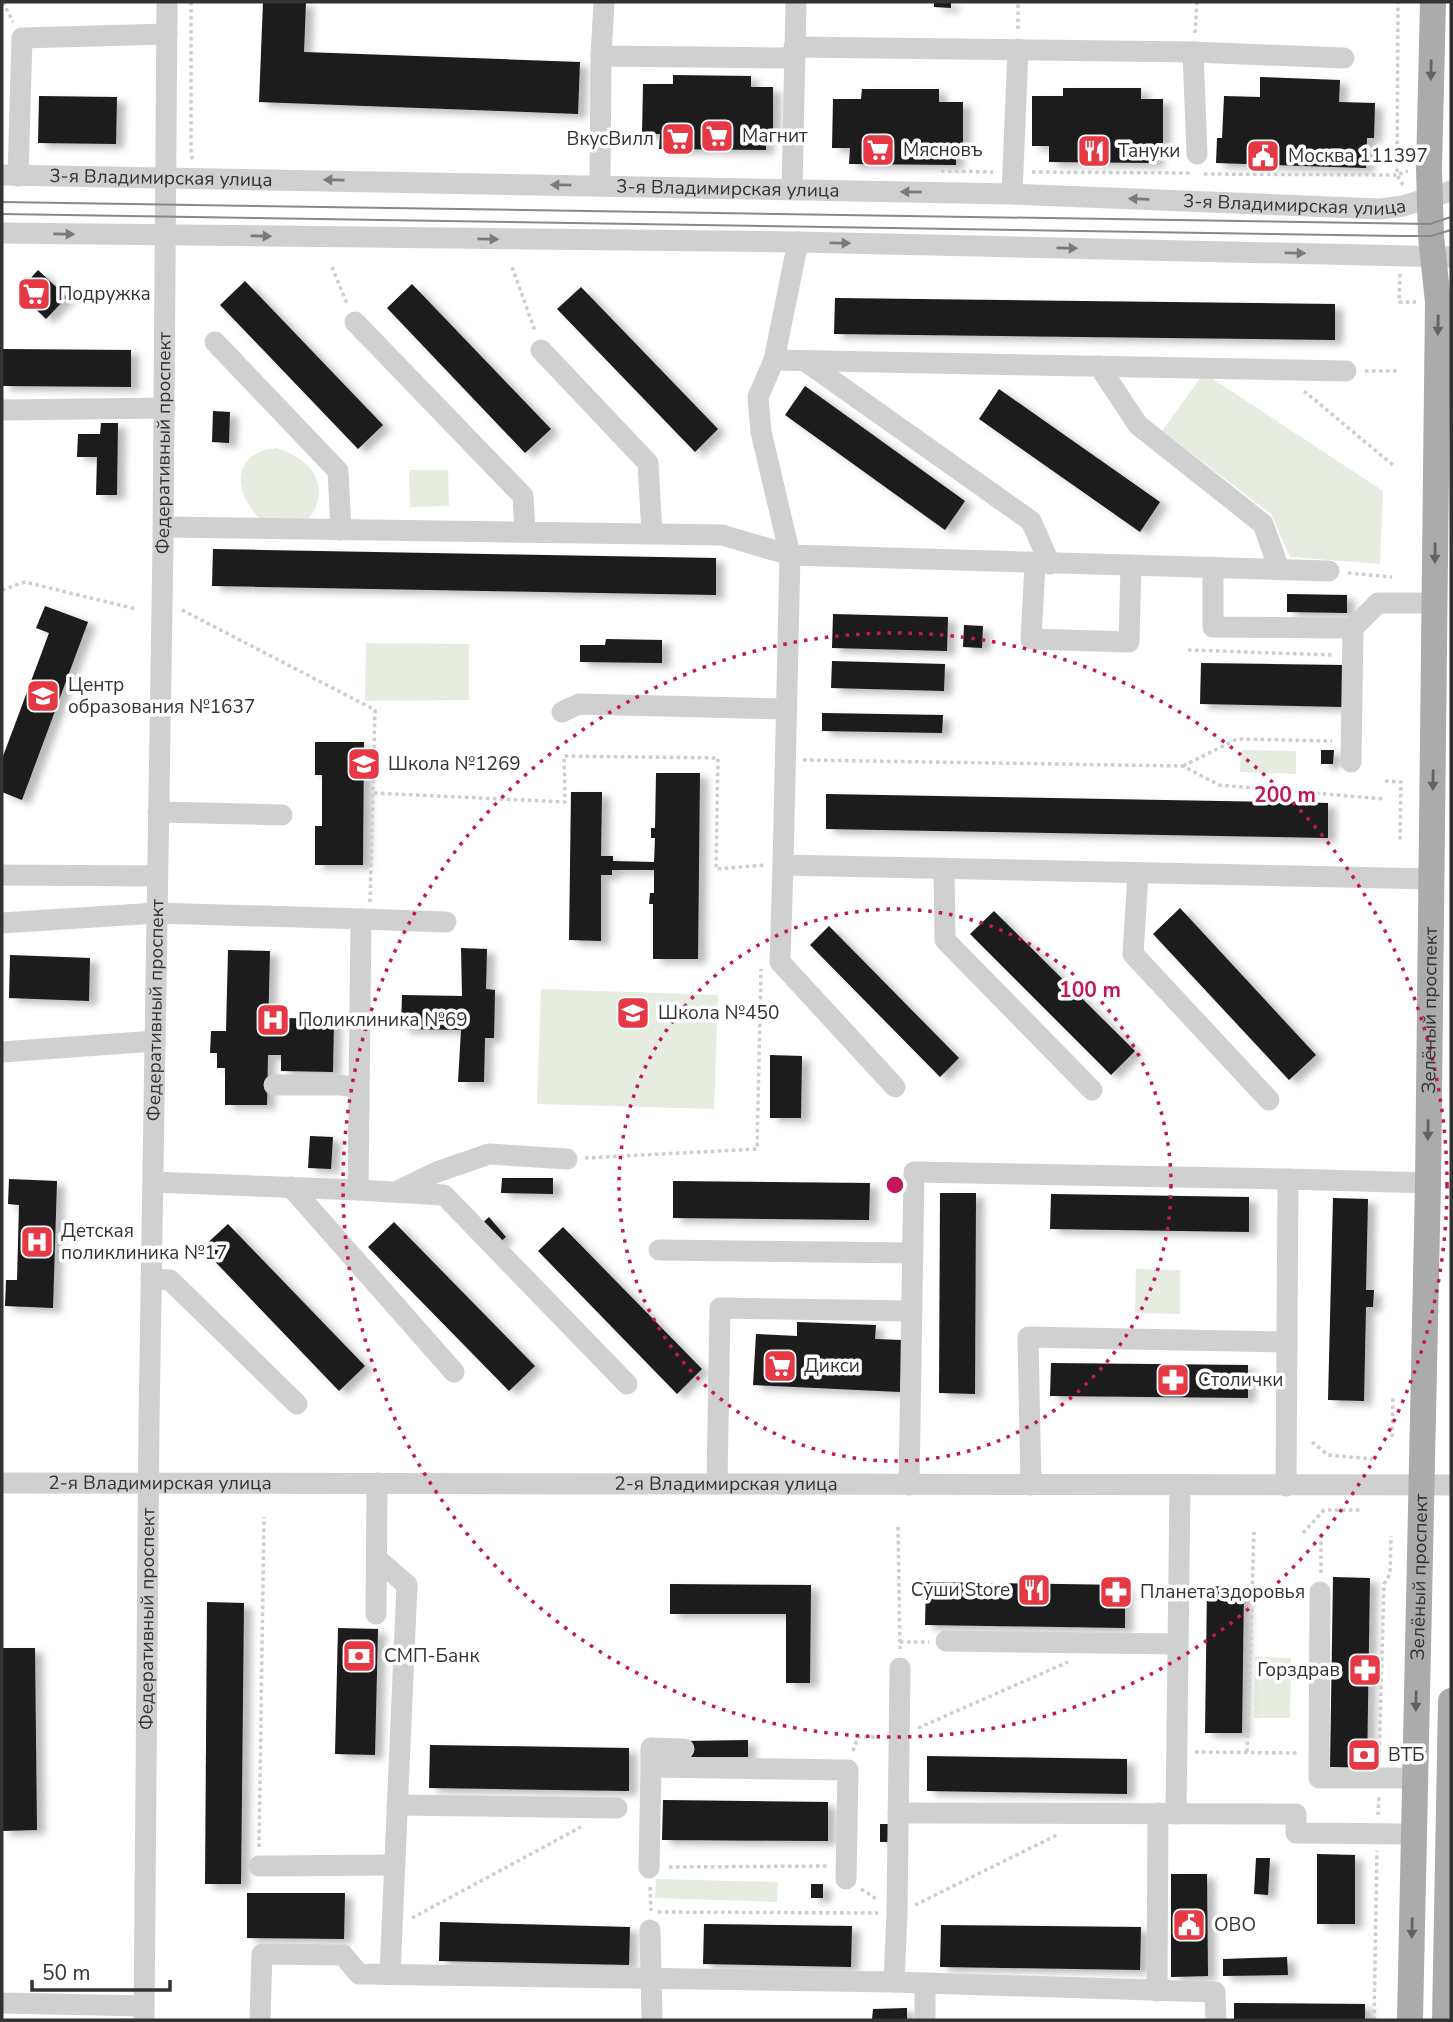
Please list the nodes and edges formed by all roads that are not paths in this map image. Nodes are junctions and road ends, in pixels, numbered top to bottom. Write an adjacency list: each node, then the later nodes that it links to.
1 (167, 2): 5 (street, Федеративный проспект)
2 (604, 2): 9 (street)
3 (796, 2): 7 (street)
4 (1433, 2): 17 (main road, Зелёный проспект, one-way to 17)
5 (167, 34): 12 (street); 13 (street, Федеративный проспект)
6 (1018, 49): 7 (street); 8 (street); 16 (street)
7 (794, 52): 9 (street); 15 (street)
8 (1193, 52): 10 (street); 11 (street)
9 (601, 56): 14 (street)
10 (1344, 58)
11 (1197, 154)
12 (10, 175): 13 (street, 3-я Владимирская улица)
13 (166, 178): 14 (street, 3-я Владимирская улица, one-way to 13); 19 (street, Федеративный проспект)
14 (600, 186): 15 (street, 3-я Владимирская улица)
15 (792, 189): 16 (street, 3-я Владимирская улица, one-way to 15)
16 (1012, 194): 17 (street, 3-я Владимирская улица, one-way to 16)
17 (1440, 194): 21 (main road, Зелёный проспект)
18 (2, 233): 19 (street, one-way to 19)
19 (166, 235): 20 (street, one-way to 20); 29 (street, Федеративный проспект)
20 (798, 242): 21 (street, one-way to 21); 25 (street)
21 (1443, 257): 41 (main road, Зелёный проспект, one-way to 41)
22 (355, 322): 33 (street)
23 (215, 342): 32 (street)
24 (541, 350): 34 (street)
25 (775, 360): 26 (street); 35 (street)
26 (806, 360): 27 (street); 36 (street)
27 (1099, 366): 28 (street); 39 (street)
28 (1346, 370)
29 (164, 408): 30 (street); 31 (street, Федеративный проспект)
30 (2, 410)
31 (163, 527): 32 (street); 46 (street, Федеративный проспект)
32 (341, 530): 33 (street)
33 (525, 532): 34 (street)
34 (652, 534): 35 (street)
35 (790, 555): 36 (street); 43 (street)
36 (1042, 564): 37 (street); 37 (street)
37 (1131, 565): 38 (street)
38 (1213, 567): 39 (street); 42 (street)
39 (1279, 569): 40 (street)
40 (1329, 571)
41 (1435, 603): 42 (street); 53 (main road, Зелёный проспект, one-way to 53)
42 (1353, 628): 45 (street)
43 (787, 709): 44 (street); 48 (street)
44 (562, 712)
45 (1351, 752)
46 (158, 811): 47 (street); 52 (street, Федеративный проспект)
47 (282, 815)
48 (783, 865): 49 (street); 61 (street)
49 (944, 868): 50 (street); 63 (street)
50 (1138, 873): 53 (street); 64 (street)
51 (2, 875): 52 (street)
52 (158, 876): 54 (street, Федеративный проспект)
53 (1432, 879): 68 (main road, Зелёный проспект, one-way to 68)
54 (156, 913): 55 (street); 57 (street); 58 (street, Федеративный проспект)
55 (366, 919): 56 (street); 62 (street)
56 (446, 922)
57 (2, 923)
58 (155, 1041): 59 (street); 67 (street, Федеративный проспект)
59 (2, 1052)
60 (274, 1085): 62 (street)
61 (895, 1087)
62 (359, 1088): 70 (street)
63 (1092, 1090)
64 (1269, 1100)
65 (567, 1159): 71 (street)
66 (1288, 1179): 68 (street); 73 (street); 76 (street)
67 (153, 1182): 69 (street); 74 (street, Федеративный проспект)
68 (1428, 1183): 89 (main road, Зелёный проспект)
69 (291, 1187): 70 (street); 77 (street)
70 (358, 1190): 71 (street)
71 (396, 1192): 78 (street)
72 (659, 1251): 73 (street)
73 (913, 1253): 75 (street)
74 (151, 1279): 79 (street); 80 (street, Федеративный проспект)
75 (912, 1311): 83 (street); 84 (street)
76 (1287, 1342): 85 (street); 88 (street)
77 (454, 1371)
78 (627, 1384)
79 (297, 1404)
80 (149, 1482): 81 (street, 2-я Владимирская улица); 82 (street, 2-я Владимирская улица); 116 (street, Федеративный проспект)
81 (2, 1483)
82 (377, 1483): 83 (street, 2-я Владимирская улица); 90 (street)
83 (717, 1484): 84 (street, 2-я Владимирская улица)
84 (909, 1485): 85 (street, 2-я Владимирская улица)
85 (1031, 1485): 86 (street, 2-я Владимирская улица)
86 (1180, 1485): 88 (street, 2-я Владимирская улица); 94 (street)
87 (1451, 1485): 89 (street, 2-я Владимирская улица)
88 (1286, 1486): 89 (street, 2-я Владимирская улица)
89 (1421, 1486): 99 (main road, Зелёный проспект, one-way to 99)
90 (377, 1559): 92 (street); 100 (street)
91 (1320, 1592): 99 (street)
92 (376, 1614)
93 (946, 1641): 94 (street)
94 (1178, 1644): 103 (street)
95 (900, 1668): 102 (street)
96 (1451, 1701): 122 (main road)
97 (684, 1749): 98 (street)
98 (651, 1767): 107 (street); 108 (street)
99 (1415, 1778): 104 (main road, Зелёный проспект)
100 (397, 1805): 101 (street); 105 (street)
101 (617, 1808)
102 (898, 1813): 103 (street); 112 (street)
103 (1167, 1814): 104 (street); 114 (street)
104 (1414, 1834): 121 (main road, Зелёный проспект, one-way to 121)
105 (395, 1865): 106 (street); 110 (street)
106 (259, 1867)
107 (649, 1868)
108 (846, 1880)
109 (651, 1921): 111 (street)
110 (390, 1974): 111 (street); 117 (street)
111 (652, 1978): 112 (street); 118 (street)
112 (894, 1982): 113 (street)
113 (925, 1983): 114 (street); 119 (street)
114 (1157, 1991): 120 (street)
115 (2, 2003): 116 (street)
116 (144, 2013)
117 (260, 2020)
118 (652, 2020)
119 (925, 2020)
120 (1216, 2020)
121 (1410, 2020)
122 (1445, 2020)

